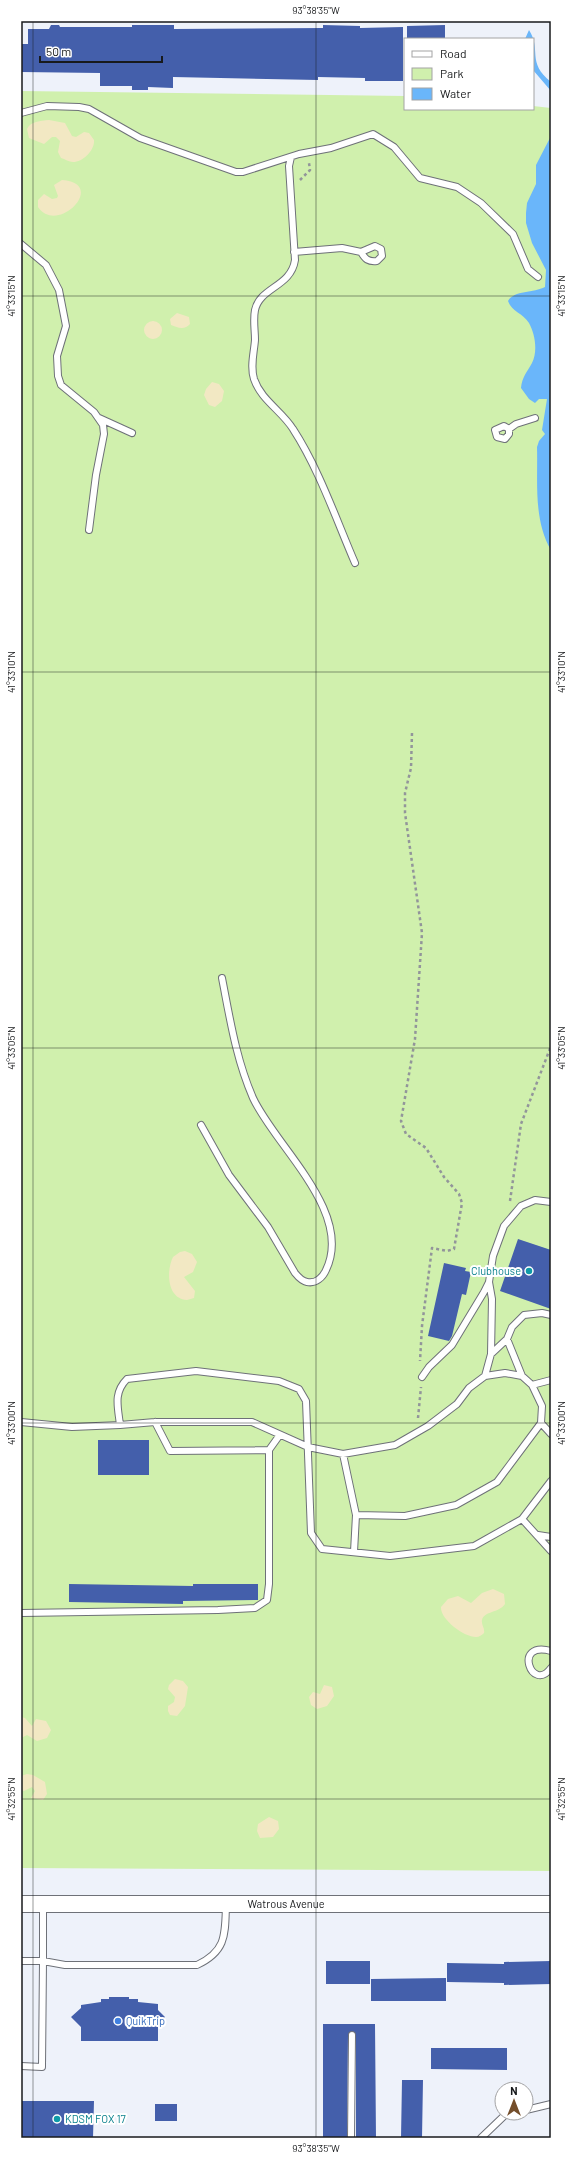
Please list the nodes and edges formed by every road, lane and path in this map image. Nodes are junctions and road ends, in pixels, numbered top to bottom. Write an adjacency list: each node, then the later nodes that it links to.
1 (21, 113): 3 (lane)
2 (307, 152): 3 (lane); 4 (path); 8 (lane)
3 (291, 157): 6 (lane)
4 (298, 181)
5 (21, 244): 9 (lane)
6 (294, 252): 7 (lane); 14 (lane)
7 (361, 252)
8 (538, 277)
9 (99, 418): 12 (lane); 13 (lane)
10 (535, 418): 11 (lane)
11 (509, 429)
12 (132, 433)
13 (89, 530)
14 (355, 563)
15 (412, 733): 27 (path)
16 (222, 978): 18 (lane)
17 (551, 1046): 20 (path)
18 (201, 1125)
19 (551, 1202): 20 (lane)
20 (506, 1223): 21 (lane)
21 (489, 1282): 24 (lane); 27 (lane)
22 (551, 1315): 23 (lane)
23 (507, 1339): 24 (lane); 26 (lane)
24 (491, 1354): 25 (lane)
25 (485, 1376): 26 (lane); 34 (lane)
26 (522, 1376): 29 (lane)
27 (422, 1377): 34 (path)
28 (551, 1380): 29 (lane)
29 (532, 1385): 32 (lane)
30 (21, 1422): 33 (lane)
31 (155, 1422): 33 (lane); 36 (lane); 38 (lane)
32 (541, 1423): 35 (lane); 41 (lane)
33 (120, 1425): 37 (lane)
34 (418, 1432): 39 (lane)
35 (551, 1434)
36 (279, 1436): 37 (lane); 38 (lane)
37 (308, 1447): 39 (lane); 46 (lane)
38 (269, 1450): 47 (lane)
39 (343, 1454): 41 (lane)
40 (551, 1481): 42 (lane)
41 (356, 1515): 46 (lane)
42 (522, 1519): 43 (lane); 46 (lane)
43 (538, 1535): 44 (lane); 45 (lane)
44 (551, 1537)
45 (551, 1551)
46 (354, 1552)
47 (21, 1613)
48 (551, 1651): 49 (lane)
49 (551, 1668)
50 (21, 1904): 51 (street, Watrous Avenue)
51 (43, 1904): 52 (street, Watrous Avenue); 55 (lane)
52 (226, 1904): 53 (street, Watrous Avenue); 55 (lane)
53 (551, 1904)
54 (21, 1961): 55 (lane)
55 (43, 1961): 57 (lane)
56 (352, 2035): 61 (lane)
57 (21, 2066)
58 (551, 2104): 59 (lane)
59 (534, 2108)
60 (499, 2121): 62 (lane)
61 (351, 2138)
62 (482, 2138)

